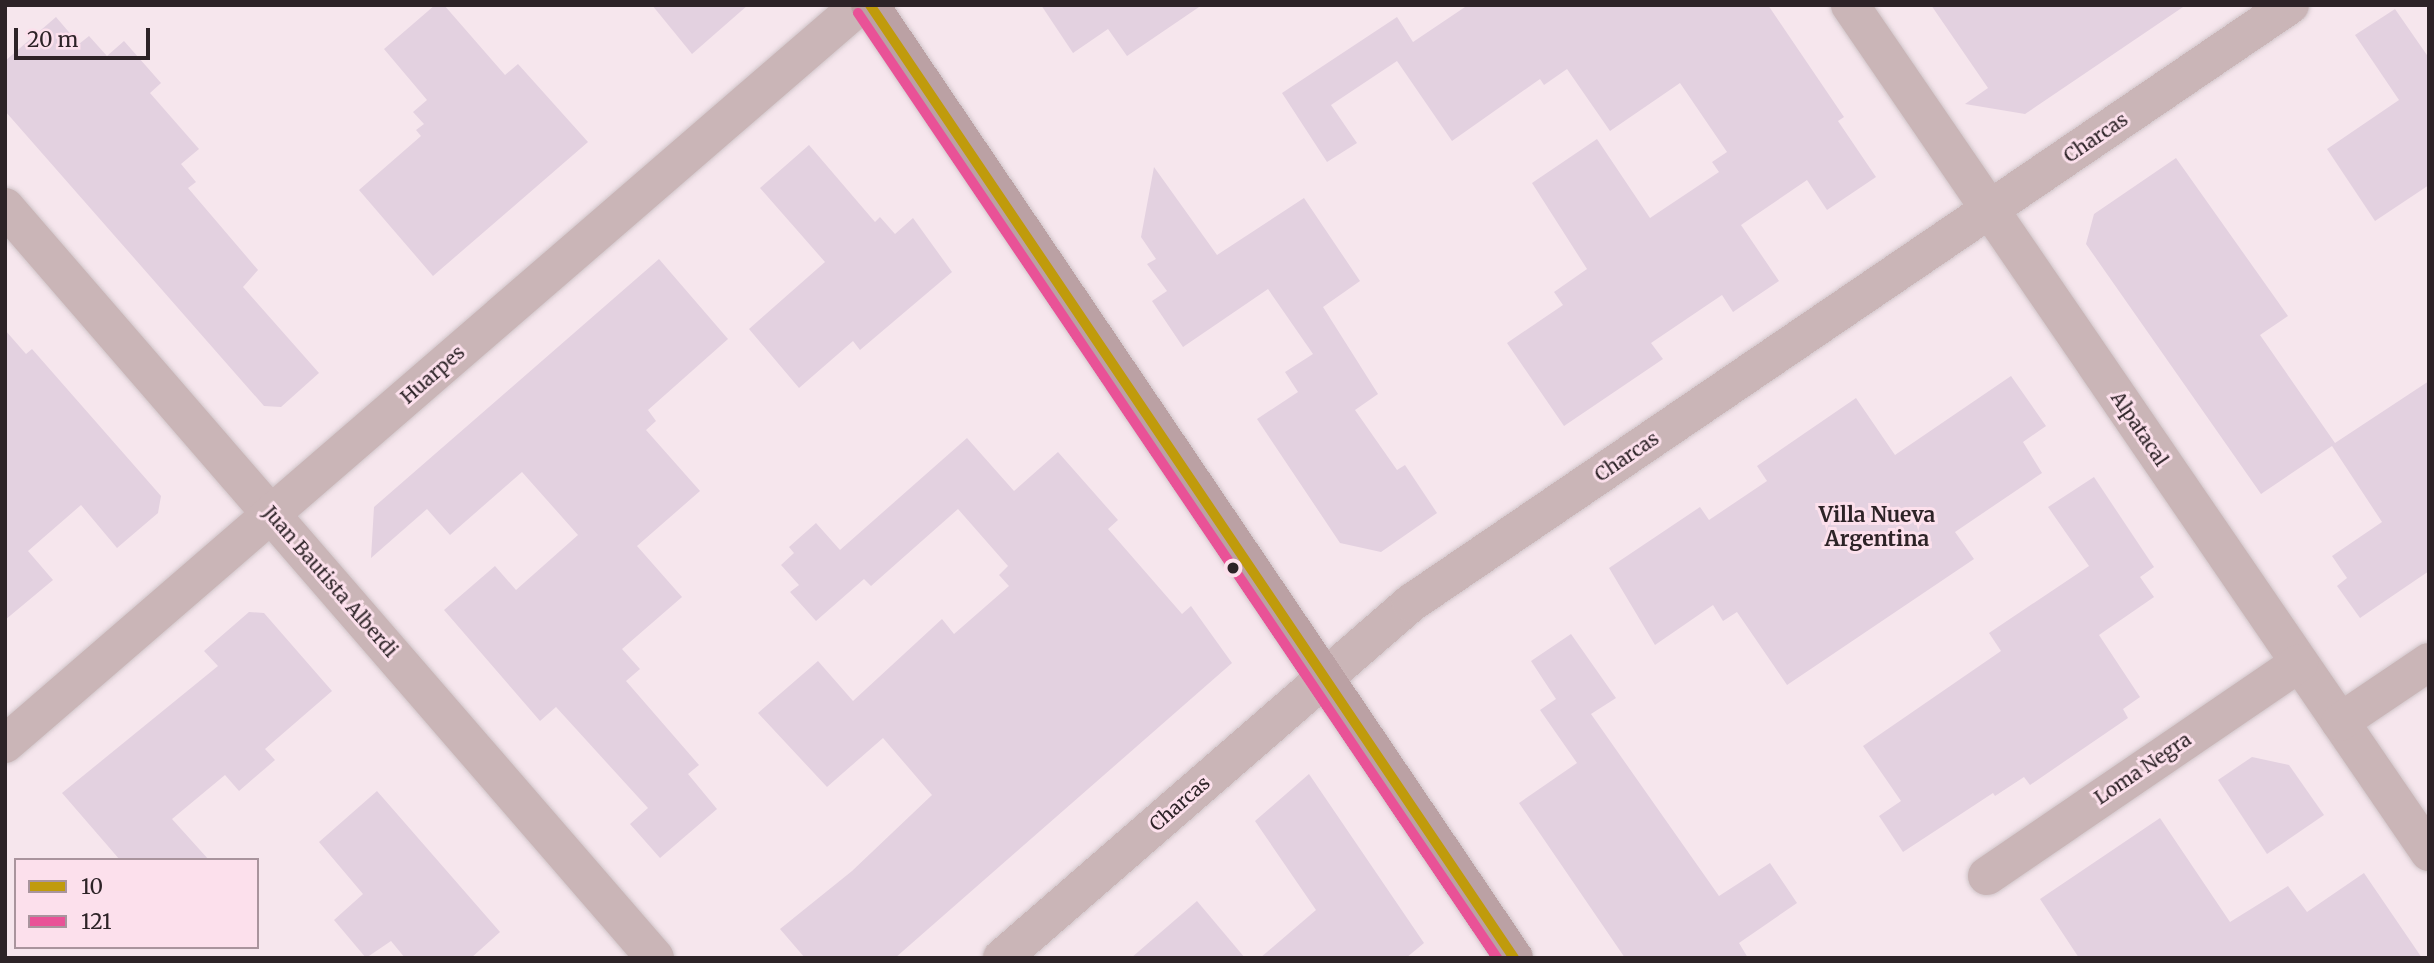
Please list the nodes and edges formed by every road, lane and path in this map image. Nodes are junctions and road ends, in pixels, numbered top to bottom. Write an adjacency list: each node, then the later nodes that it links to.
1 (860, 5): 7 (street, Huarpes)
2 (870, 5): 10 (main road)
3 (1850, 5): 6 (street, Alpatacal)
4 (2290, 5): 6 (street, Charcas)
5 (5, 207): 7 (street, Juan Bautista Alberdi)
6 (1989, 210): 9 (street, Alpatacal); 10 (street, Charcas)
7 (272, 515): 12 (street, Huarpes); 15 (street, Juan Bautista Alberdi)
8 (2429, 662): 11 (street)
9 (2300, 663): 11 (street, Alpatacal); 14 (street, Loma Negra)
10 (1325, 679): 16 (street, Charcas); 17 (main road)
11 (2340, 722): 13 (street, Alpatacal)
12 (5, 744)
13 (2429, 852)
14 (1987, 876)
15 (655, 958)
16 (1002, 958)
17 (1514, 958)

